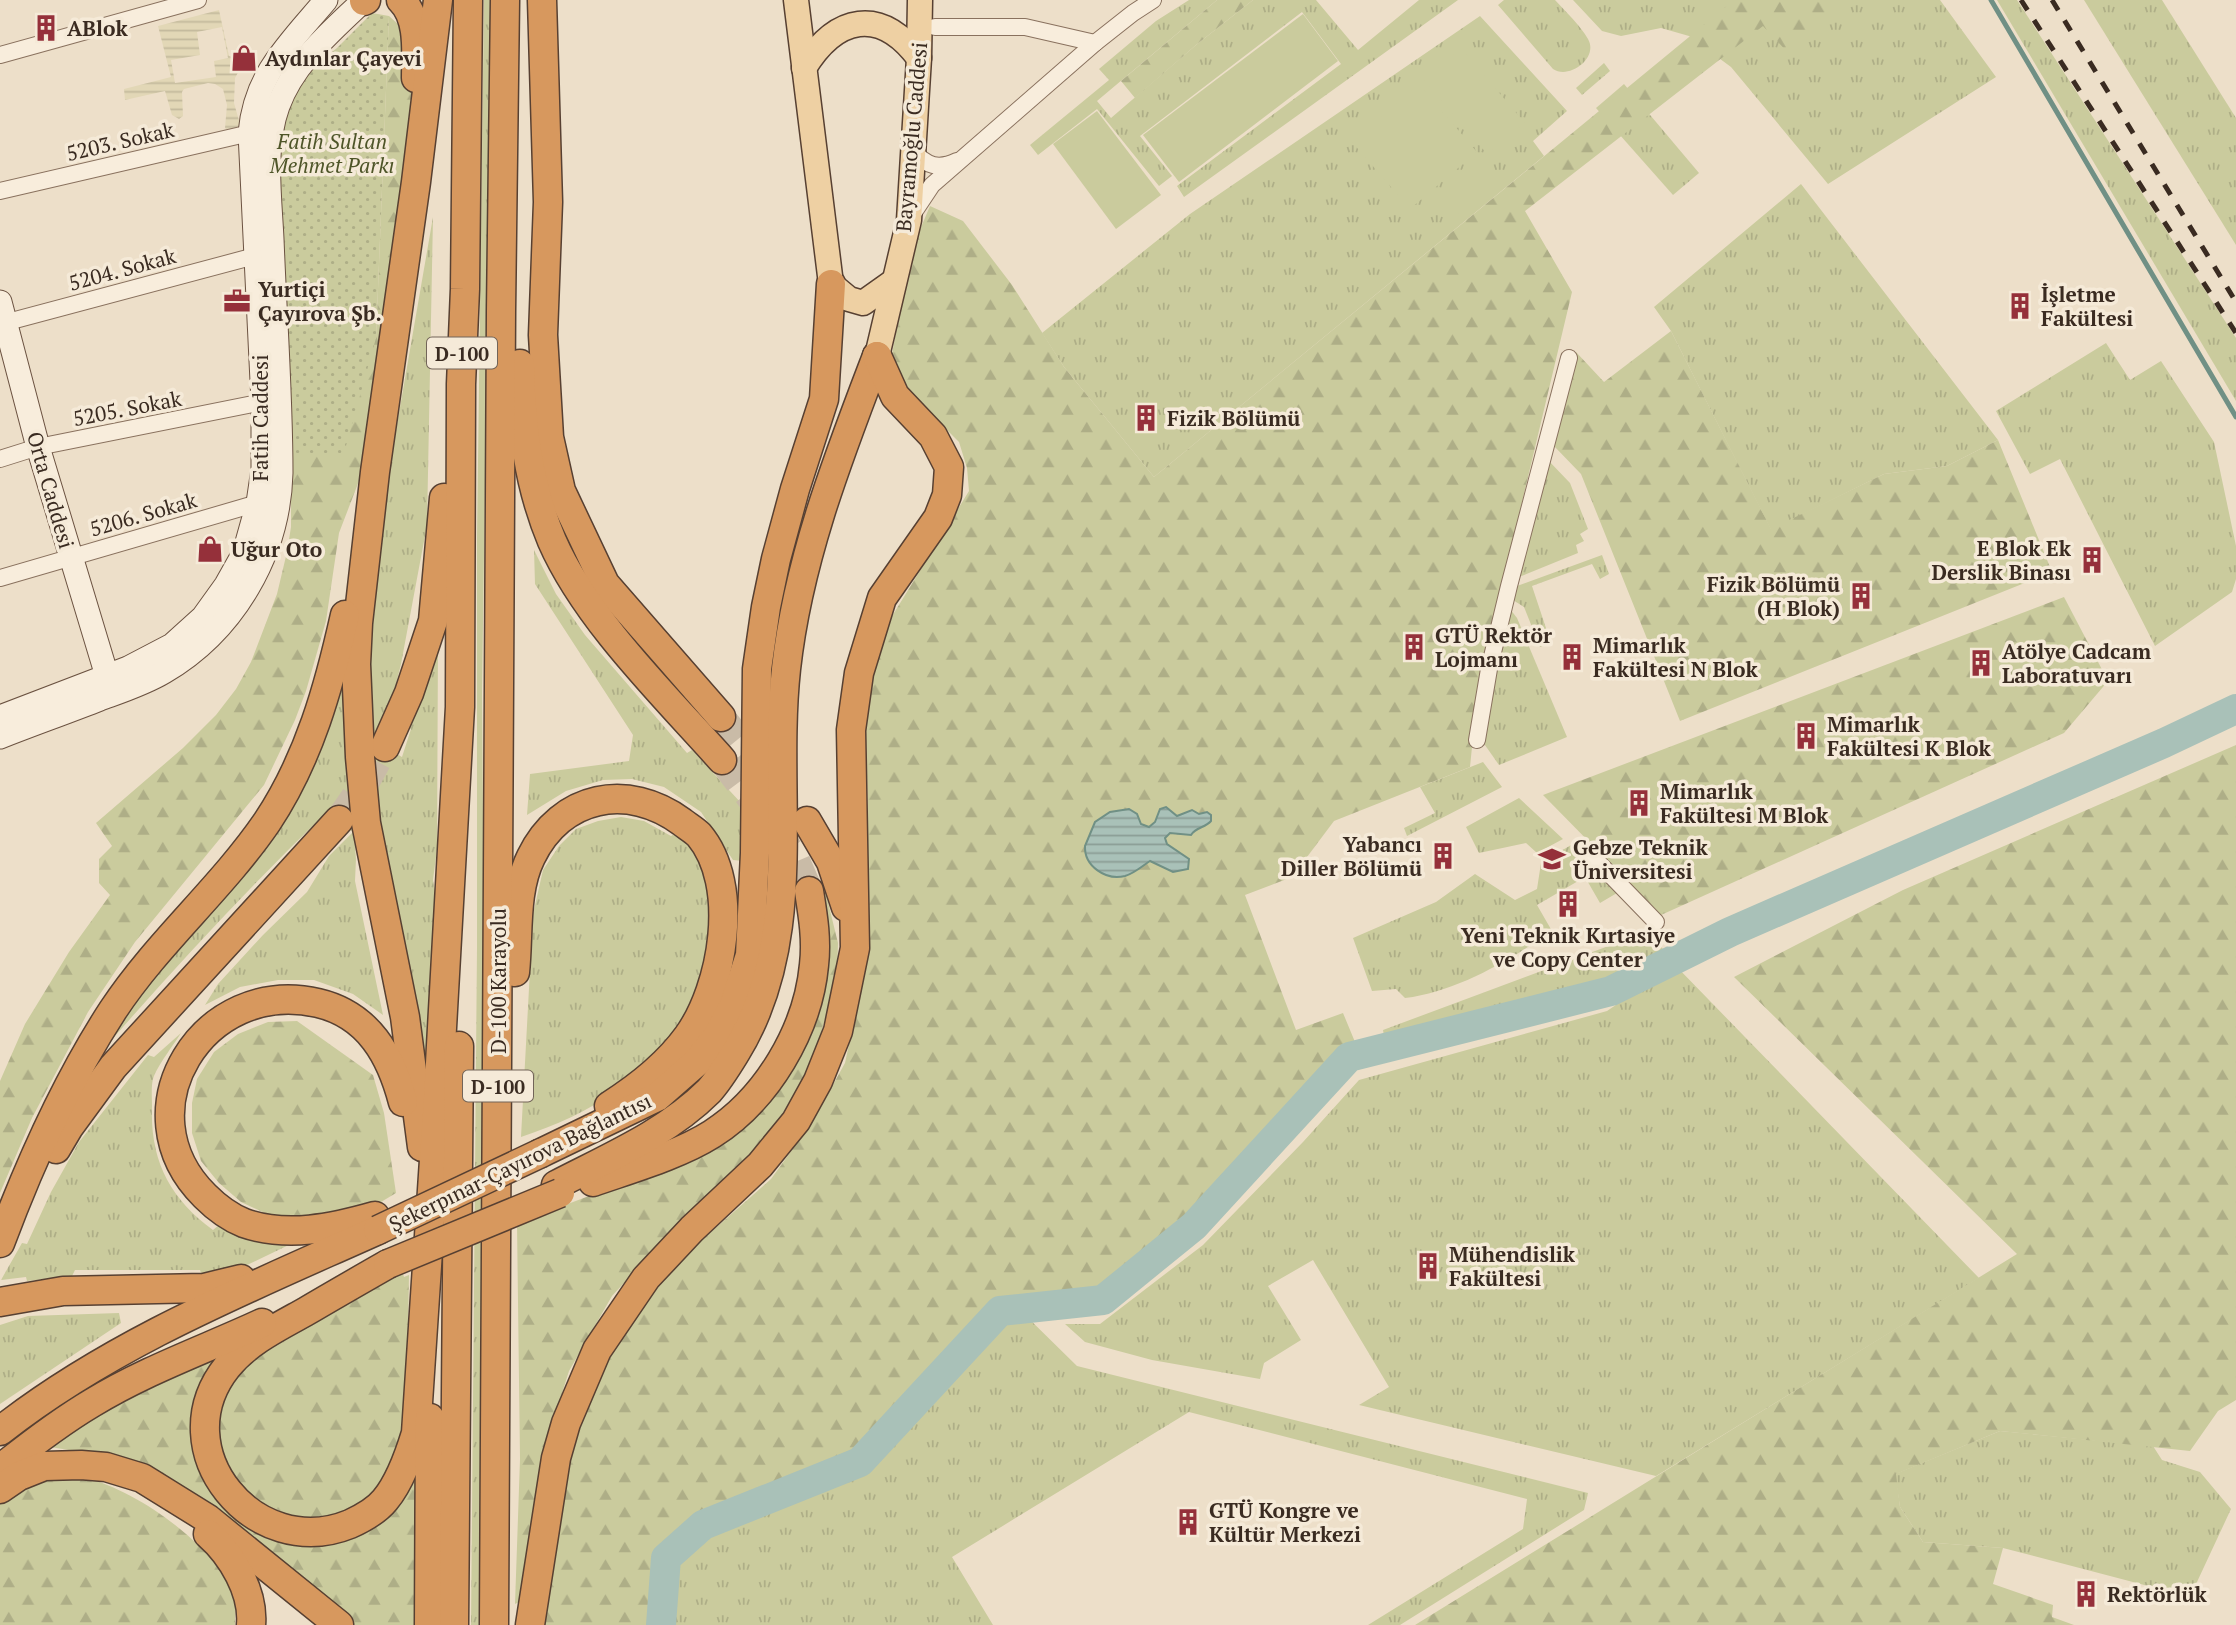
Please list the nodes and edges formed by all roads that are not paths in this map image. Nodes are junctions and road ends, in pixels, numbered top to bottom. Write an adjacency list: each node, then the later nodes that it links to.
1 (198, 0): 14 (street)
2 (326, 0): 17 (street, Fatih Caddesi)
3 (365, 0): 24 (street)
4 (438, 0): 20 (highway)
5 (468, 0): 31 (highway, D-100)
6 (506, 0): 21 (highway, D-100 / D-100)
7 (542, 0): 45 (highway)
8 (796, 0): 16 (main road)
9 (920, 0): 15 (main road, Bayramoğlu Caddesi)
10 (1153, 0): 13 (street)
11 (405, 4): 20 (highway)
12 (935, 27): 13 (street)
13 (1095, 43): 19 (street)
14 (0, 55)
15 (919, 58): 16 (main road); 18 (main road, Bayramoğlu Caddesi)
16 (804, 68): 27 (main road)
17 (250, 133): 22 (street, 5203. Sokak); 24 (street, Fatih Caddesi)
18 (914, 151): 19 (street); 23 (main road, Bayramoğlu Caddesi)
19 (963, 158): 23 (street)
20 (416, 182): 35 (highway)
21 (503, 186): 38 (highway, D-100 / D-100); 49 (highway)
22 (0, 191)
23 (909, 220): 26 (main road, Bayramoğlu Caddesi)
24 (265, 231): 25 (street, Fatih Caddesi)
25 (261, 270): 28 (street, 5204. Sokak); 32 (street, Fatih Caddesi); 37 (street)
26 (894, 281): 27 (main road); 29 (main road, Bayramoğlu Caddesi)
27 (831, 284): 57 (highway, Şekerpınar-Çayırova Bağlantısı)
28 (2, 316): 33 (street, Orta Caddesi)
29 (877, 356): 55 (highway); 58 (highway, Şekerpınar-Çayırova Bağlantısı)
30 (1569, 358): 47 (street)
31 (461, 384): 43 (highway, D-100); 48 (highway)
32 (263, 402): 33 (street, 5205. Sokak); 36 (street, Fatih Caddesi)
33 (38, 447): 34 (street, 5205. Sokak); 39 (street, Orta Caddesi)
34 (0, 460)
35 (375, 472): 60 (highway); 61 (highway)
36 (258, 503): 37 (street, Fatih Caddesi); 39 (street, 5206. Sokak)
37 (259, 541): 41 (street, Fatih Caddesi)
38 (500, 547): 56 (highway, D-100 Karayolu / D-100)
39 (70, 556): 40 (street, 5206. Sokak); 42 (street, Orta Caddesi)
40 (0, 578)
41 (242, 580): 42 (street, Fatih Caddesi); 46 (street)
42 (107, 676): 44 (street, Fatih Caddesi)
43 (460, 707): 60 (highway); 73 (highway, D-100 Karayolu / D-100)
44 (0, 717)
45 (721, 717)
46 (0, 737)
47 (1477, 740)
48 (385, 747)
49 (722, 760)
50 (339, 820): 62 (highway)
51 (807, 821): 55 (highway)
52 (1593, 857): 54 (street)
53 (809, 891): 58 (highway)
54 (1656, 922)
55 (855, 948): 69 (highway)
56 (498, 1107): 57 (highway); 74 (highway, D-100 Karayolu / D-100)
57 (541, 1153): 59 (highway, Şekerpınar-Çayırova Bağlantısı, bridge)
58 (558, 1189): 63 (highway, Şekerpınar-Çayırova Bağlantısı, bridge)
59 (377, 1223): 60 (highway); 64 (highway); 65 (highway, Şekerpınar-Çayırova Bağlantısı)
60 (429, 1225): 63 (highway); 72 (highway)
61 (0, 1243)
62 (0, 1255)
63 (388, 1264): 66 (highway, Şekerpınar-Çayırova Bağlantısı)
64 (0, 1302)
65 (0, 1431)
66 (0, 1469)
67 (142, 1478): 68 (highway); 70 (highway); 71 (highway)
68 (0, 1489)
69 (549, 1498): 75 (highway); 76 (highway)
70 (251, 1625)
71 (339, 1625)
72 (429, 1625)
73 (454, 1625)
74 (494, 1625)
75 (530, 1625)
76 (539, 1625)

